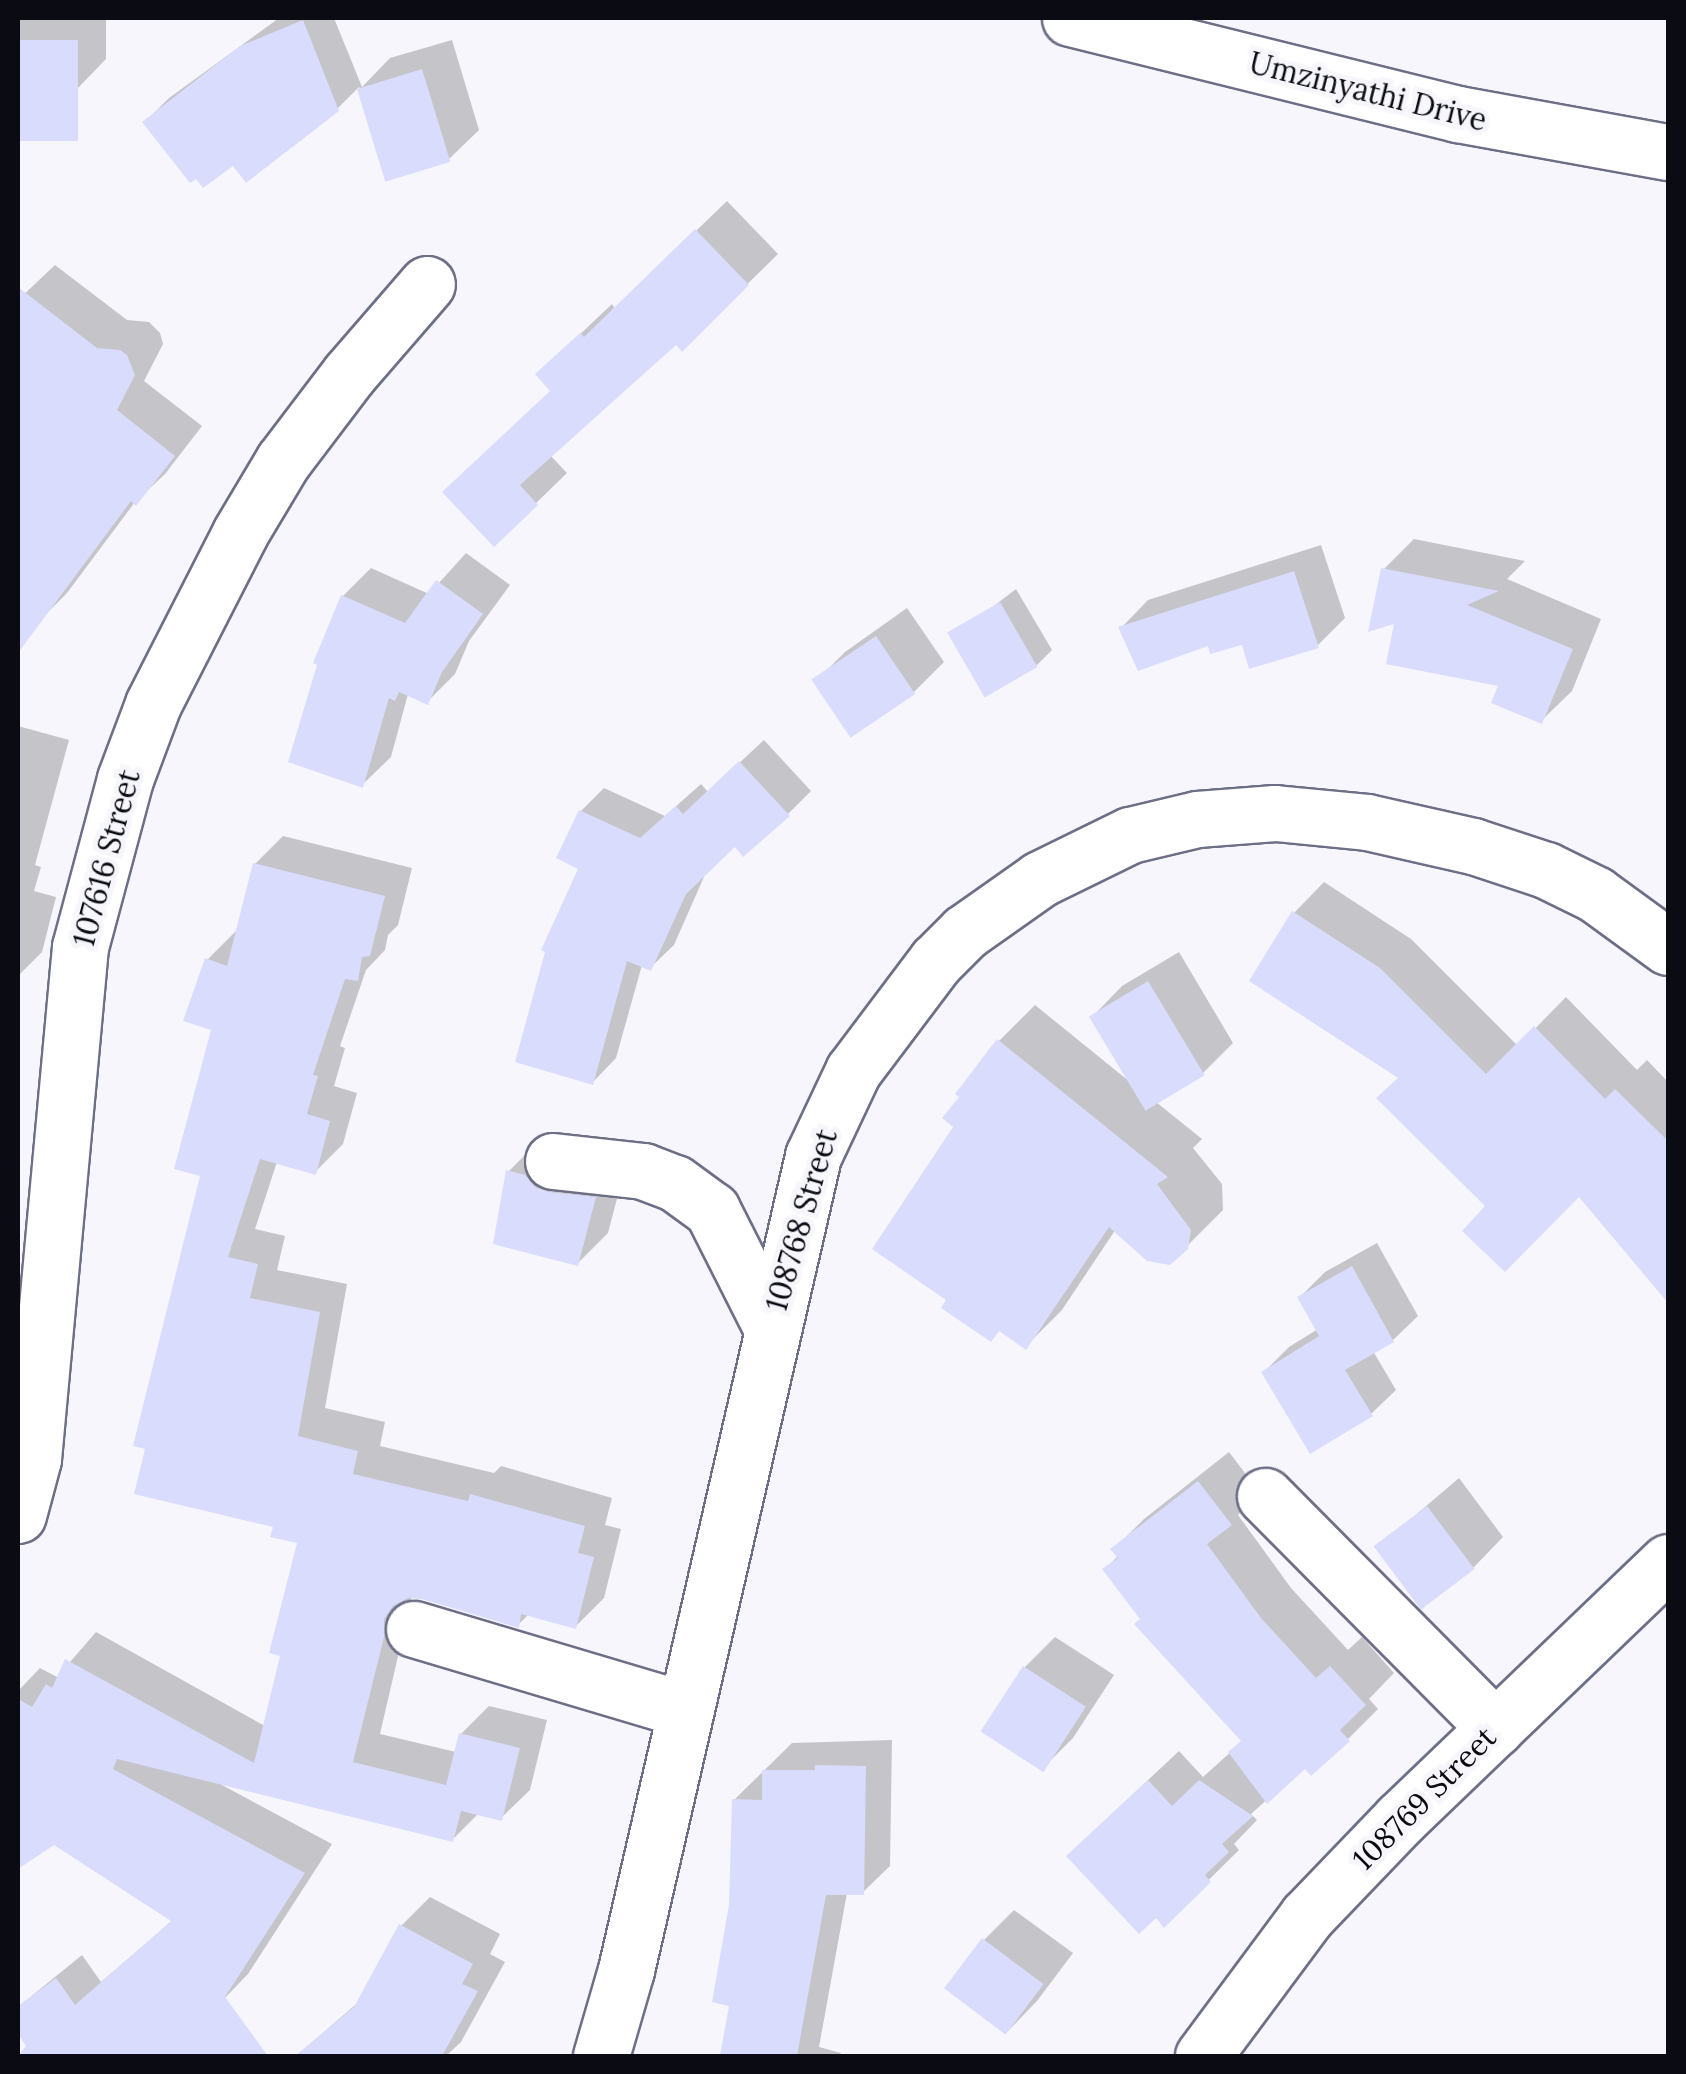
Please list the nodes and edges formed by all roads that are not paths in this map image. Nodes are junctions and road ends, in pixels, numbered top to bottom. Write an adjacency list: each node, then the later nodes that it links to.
1 (1070, 18): 2 (street, Umzinyathi Drive)
2 (1668, 152)
3 (427, 284): 8 (street, 107616 Street)
4 (1668, 947): 6 (street, 108768 Street)
5 (553, 1161): 6 (street)
6 (771, 1327): 11 (street, 108768 Street)
7 (1266, 1496): 12 (street)
8 (18, 1515)
9 (1668, 1562): 12 (street, 108769 Street)
10 (414, 1628): 11 (street)
11 (685, 1710): 13 (street, 108768 Street)
12 (1495, 1728): 14 (street, 108769 Street)
13 (601, 2056)
14 (1203, 2056)

